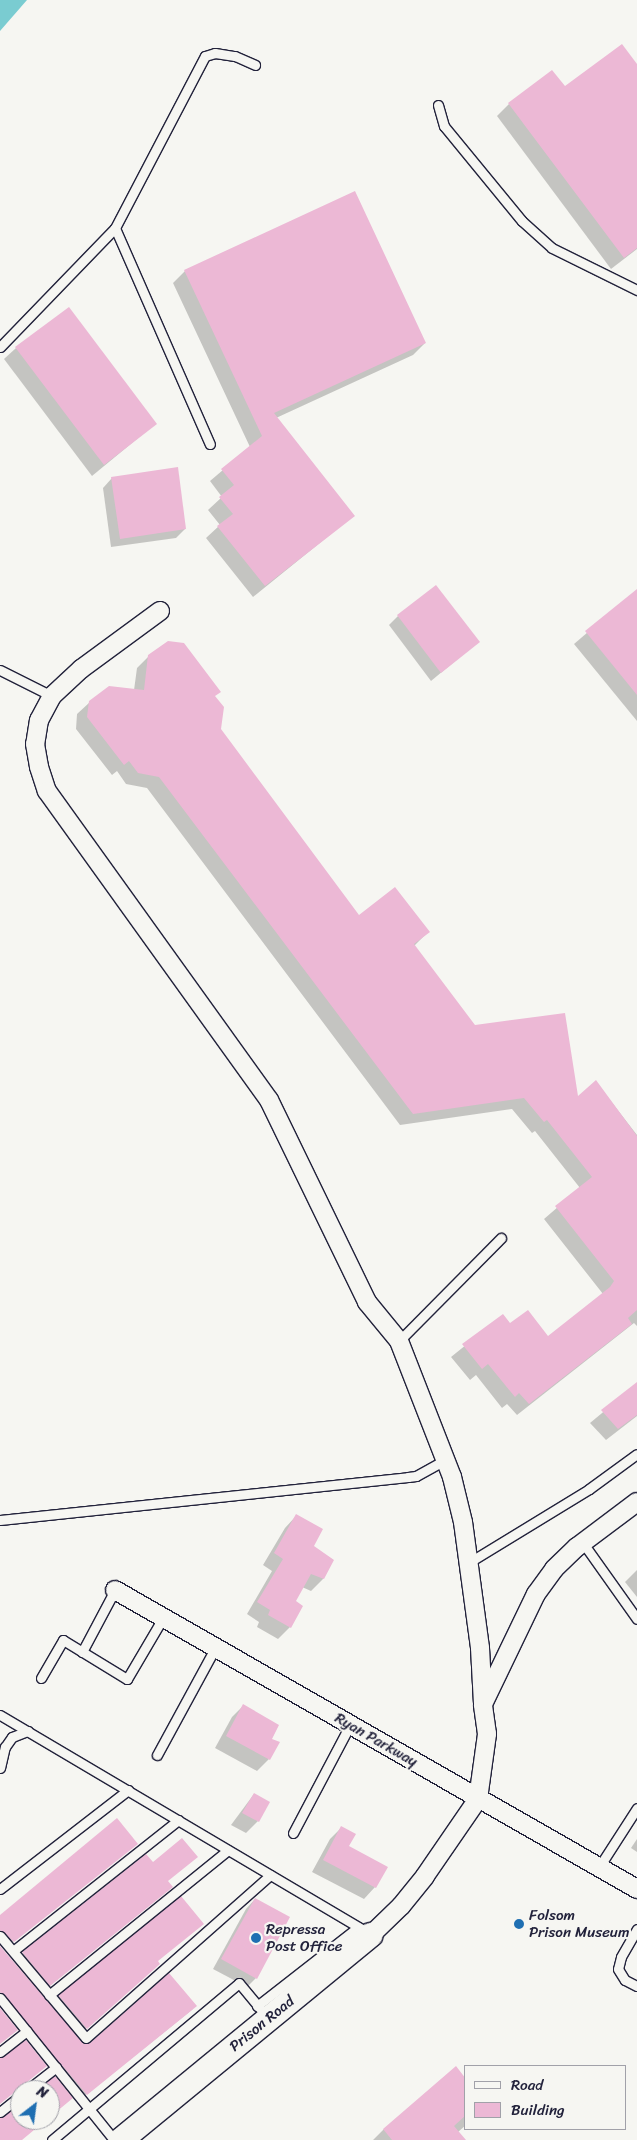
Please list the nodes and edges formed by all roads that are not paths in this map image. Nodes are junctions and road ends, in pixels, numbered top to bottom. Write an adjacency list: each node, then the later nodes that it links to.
1 (255, 65): 3 (lane)
2 (438, 105): 4 (lane)
3 (115, 228): 5 (lane); 6 (lane)
4 (637, 290)
5 (0, 348)
6 (210, 444)
7 (160, 611): 9 (street)
8 (0, 670): 9 (lane)
9 (52, 696): 11 (street)
10 (501, 1238): 11 (lane)
11 (399, 1341): 13 (street)
12 (637, 1454): 17 (lane)
13 (445, 1460): 15 (lane); 17 (street)
14 (637, 1502): 16 (street)
15 (0, 1520)
16 (583, 1542): 20 (lane); 24 (street)
17 (468, 1564): 24 (street)
18 (115, 1590): 19 (street, Ryan Parkway); 22 (lane)
19 (164, 1618): 21 (street, Ryan Parkway); 22 (lane)
20 (637, 1619)
21 (215, 1648): 26 (street, Ryan Parkway); 28 (lane)
22 (82, 1652): 23 (lane)
23 (41, 1678)
24 (483, 1704): 31 (street)
25 (0, 1715): 27 (lane)
26 (350, 1725): 31 (street, Ryan Parkway); 34 (lane)
27 (28, 1731): 29 (lane); 30 (lane)
28 (158, 1755)
29 (0, 1768)
30 (128, 1790): 33 (lane); 38 (lane)
31 (478, 1799): 36 (street, Ryan Parkway); 41 (street, Prison Road)
32 (637, 1808): 36 (lane)
33 (178, 1820): 35 (lane); 43 (lane)
34 (293, 1833)
35 (228, 1850): 37 (lane); 45 (lane)
36 (599, 1867): 39 (street, Ryan Parkway)
37 (270, 1875): 41 (lane); 45 (lane)
38 (0, 1889)
39 (637, 1889)
40 (637, 1928): 44 (lane)
41 (365, 1931): 47 (street, Prison Road)
42 (0, 1936): 43 (lane)
43 (13, 1951): 45 (lane)
44 (637, 1986)
45 (49, 1995)
46 (0, 1998): 48 (lane)
47 (263, 2013): 53 (lane); 57 (street, Prison Road)
48 (27, 2032): 49 (lane); 50 (lane)
49 (0, 2052)
50 (56, 2067): 51 (lane); 53 (lane)
51 (40, 2080)
52 (10, 2104): 54 (lane)
53 (90, 2108): 55 (lane); 56 (lane)
54 (0, 2112)
55 (52, 2140)
56 (114, 2140)
57 (122, 2140)

